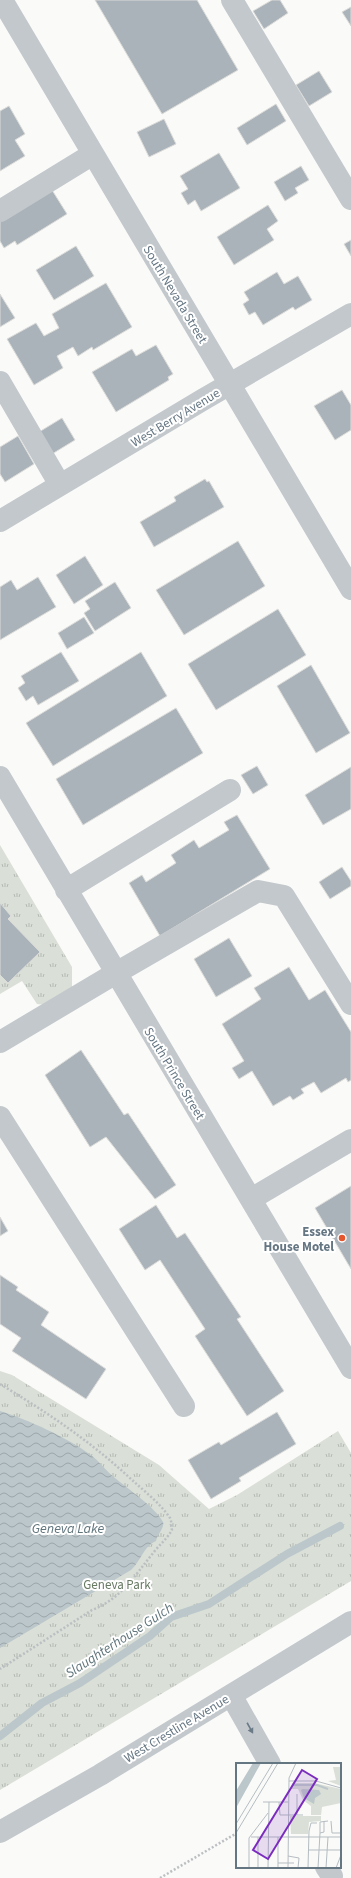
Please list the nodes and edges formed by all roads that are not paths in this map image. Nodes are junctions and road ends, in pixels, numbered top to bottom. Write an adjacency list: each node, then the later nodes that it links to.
1 (2, 0): 3 (street, South Nevada Street)
2 (232, 0): 4 (street)
3 (93, 154): 5 (street); 8 (street, South Nevada Street)
4 (351, 199)
5 (0, 211)
6 (351, 314): 8 (street, West Berry Avenue)
7 (0, 382): 9 (street)
8 (230, 384): 9 (street, West Berry Avenue); 11 (street, South Nevada Street)
9 (60, 485): 10 (street, West Berry Avenue)
10 (0, 521)
11 (351, 589)
12 (0, 777): 14 (street, South Prince Street)
13 (230, 790): 14 (street)
14 (66, 890): 15 (street, South Prince Street)
15 (116, 973): 16 (street); 17 (street); 20 (street, South Prince Street)
16 (351, 1004)
17 (0, 1042)
18 (0, 1117): 22 (street)
19 (351, 1140): 20 (street)
20 (251, 1199): 21 (street, South Prince Street)
21 (351, 1368)
22 (184, 1406)
23 (351, 1622): 24 (street, West Crestline Avenue)
24 (231, 1695): 25 (street, one-way to 25); 26 (street, West Crestline Avenue)
25 (269, 1762)
26 (0, 1832)

